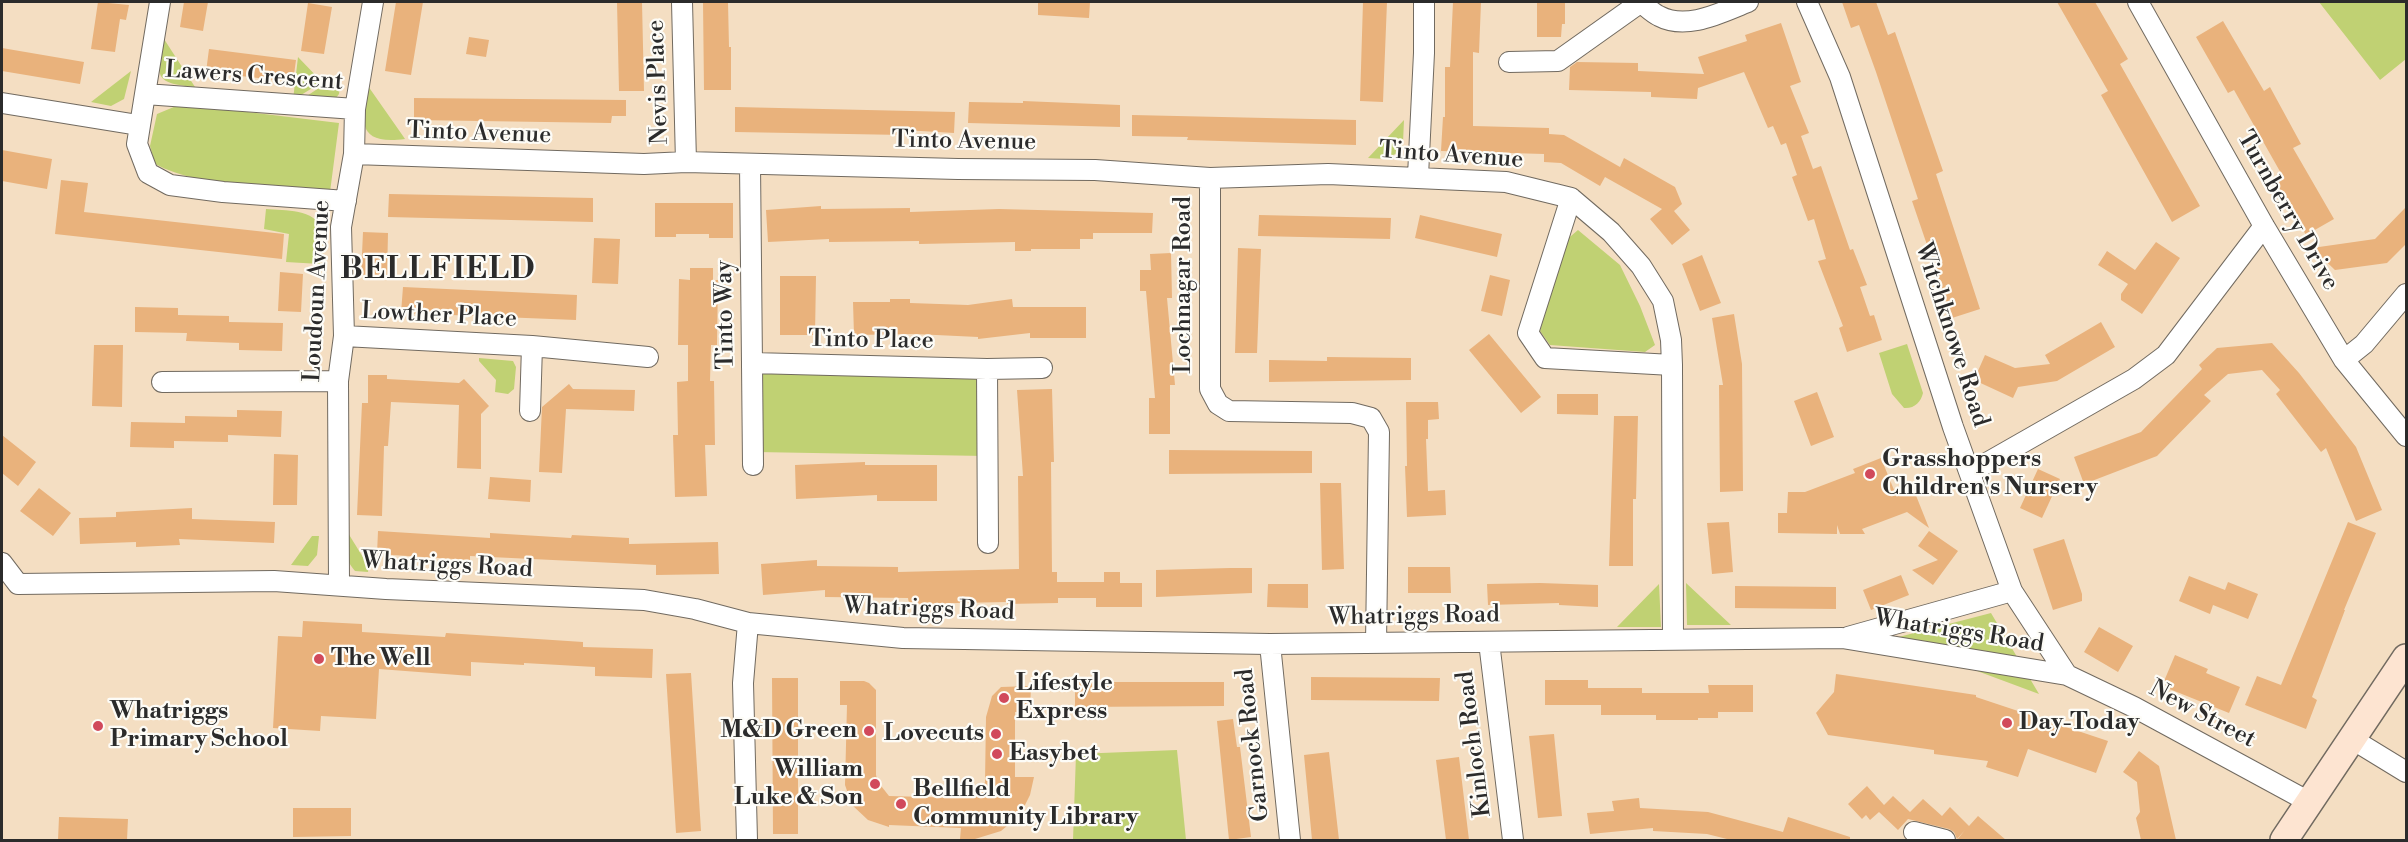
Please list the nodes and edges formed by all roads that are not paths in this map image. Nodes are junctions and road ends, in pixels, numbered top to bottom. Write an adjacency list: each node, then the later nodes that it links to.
1 (160, 2): 10 (street)
2 (373, 2): 12 (street, Loudoun Avenue)
3 (682, 2): 15 (street, Nevis Place)
4 (1424, 2): 17 (street)
5 (1640, 2): 6 (street); 9 (street)
6 (1749, 2)
7 (1807, 2): 36 (street, Witchknowe Road)
8 (2138, 2): 21 (street, Turnberry Drive)
9 (1509, 62)
10 (145, 94): 12 (street, Lawers Crescent); 13 (street, Lawers Crescent)
11 (2, 103): 13 (street)
12 (354, 110): 14 (street, Loudoun Avenue)
13 (138, 125): 20 (street, Lawers Crescent)
14 (354, 154): 15 (street, Tinto Avenue); 20 (street, Loudoun Avenue)
15 (686, 162): 16 (street, Tinto Avenue)
16 (750, 164): 18 (street, Tinto Avenue); 27 (street, Tinto Way)
17 (1418, 176): 18 (street, Tinto Avenue); 19 (street, Tinto Avenue)
18 (1210, 178): 45 (street, Lochnagar Road)
19 (1571, 198): 28 (street, Tinto Avenue); 28 (street)
20 (346, 201): 23 (street, Loudoun Avenue)
21 (2264, 226): 26 (street, Turnberry Drive); 36 (street)
22 (2406, 294): 26 (street)
23 (344, 336): 24 (street, Lowther Place); 31 (street, Loudoun Avenue)
24 (532, 346): 25 (street, Lowther Place); 33 (street, Lowther Place)
25 (648, 357)
26 (2344, 360): 34 (street, Turnberry Drive)
27 (752, 363): 30 (street, Tinto Place); 35 (street, Tinto Way)
28 (1672, 365): 43 (street, Tinto Avenue)
29 (1042, 368): 30 (street, Tinto Place)
30 (987, 369): 37 (street)
31 (339, 381): 32 (street); 39 (street, Loudoun Avenue)
32 (162, 382)
33 (530, 411)
34 (2406, 436)
35 (753, 465)
36 (1971, 472): 40 (street, Witchknowe Road)
37 (988, 543)
38 (2, 563): 39 (street, Whatriggs Road)
39 (339, 585): 41 (street, Whatriggs Road)
40 (2012, 591): 42 (street, Whatriggs Road); 48 (street, Witchknowe Road)
41 (748, 623): 46 (street, Whatriggs Road); 53 (street)
42 (1842, 638): 43 (street, Whatriggs Road); 48 (street, Whatriggs Road)
43 (1673, 640): 44 (street, Whatriggs Road)
44 (1489, 642): 45 (street, Whatriggs Road); 55 (street, Kinloch Road)
45 (1376, 643): 46 (street, Whatriggs Road)
46 (1270, 644): 54 (street, Garnock Road)
47 (2406, 658): 49 (main road)
48 (2067, 675): 51 (street, New Street)
49 (2352, 739): 50 (street); 51 (main road)
50 (2406, 772)
51 (2311, 803): 57 (main road)
52 (1914, 832): 56 (street)
53 (747, 840)
54 (1290, 840)
55 (1513, 840)
56 (1945, 840)
57 (2284, 840)

